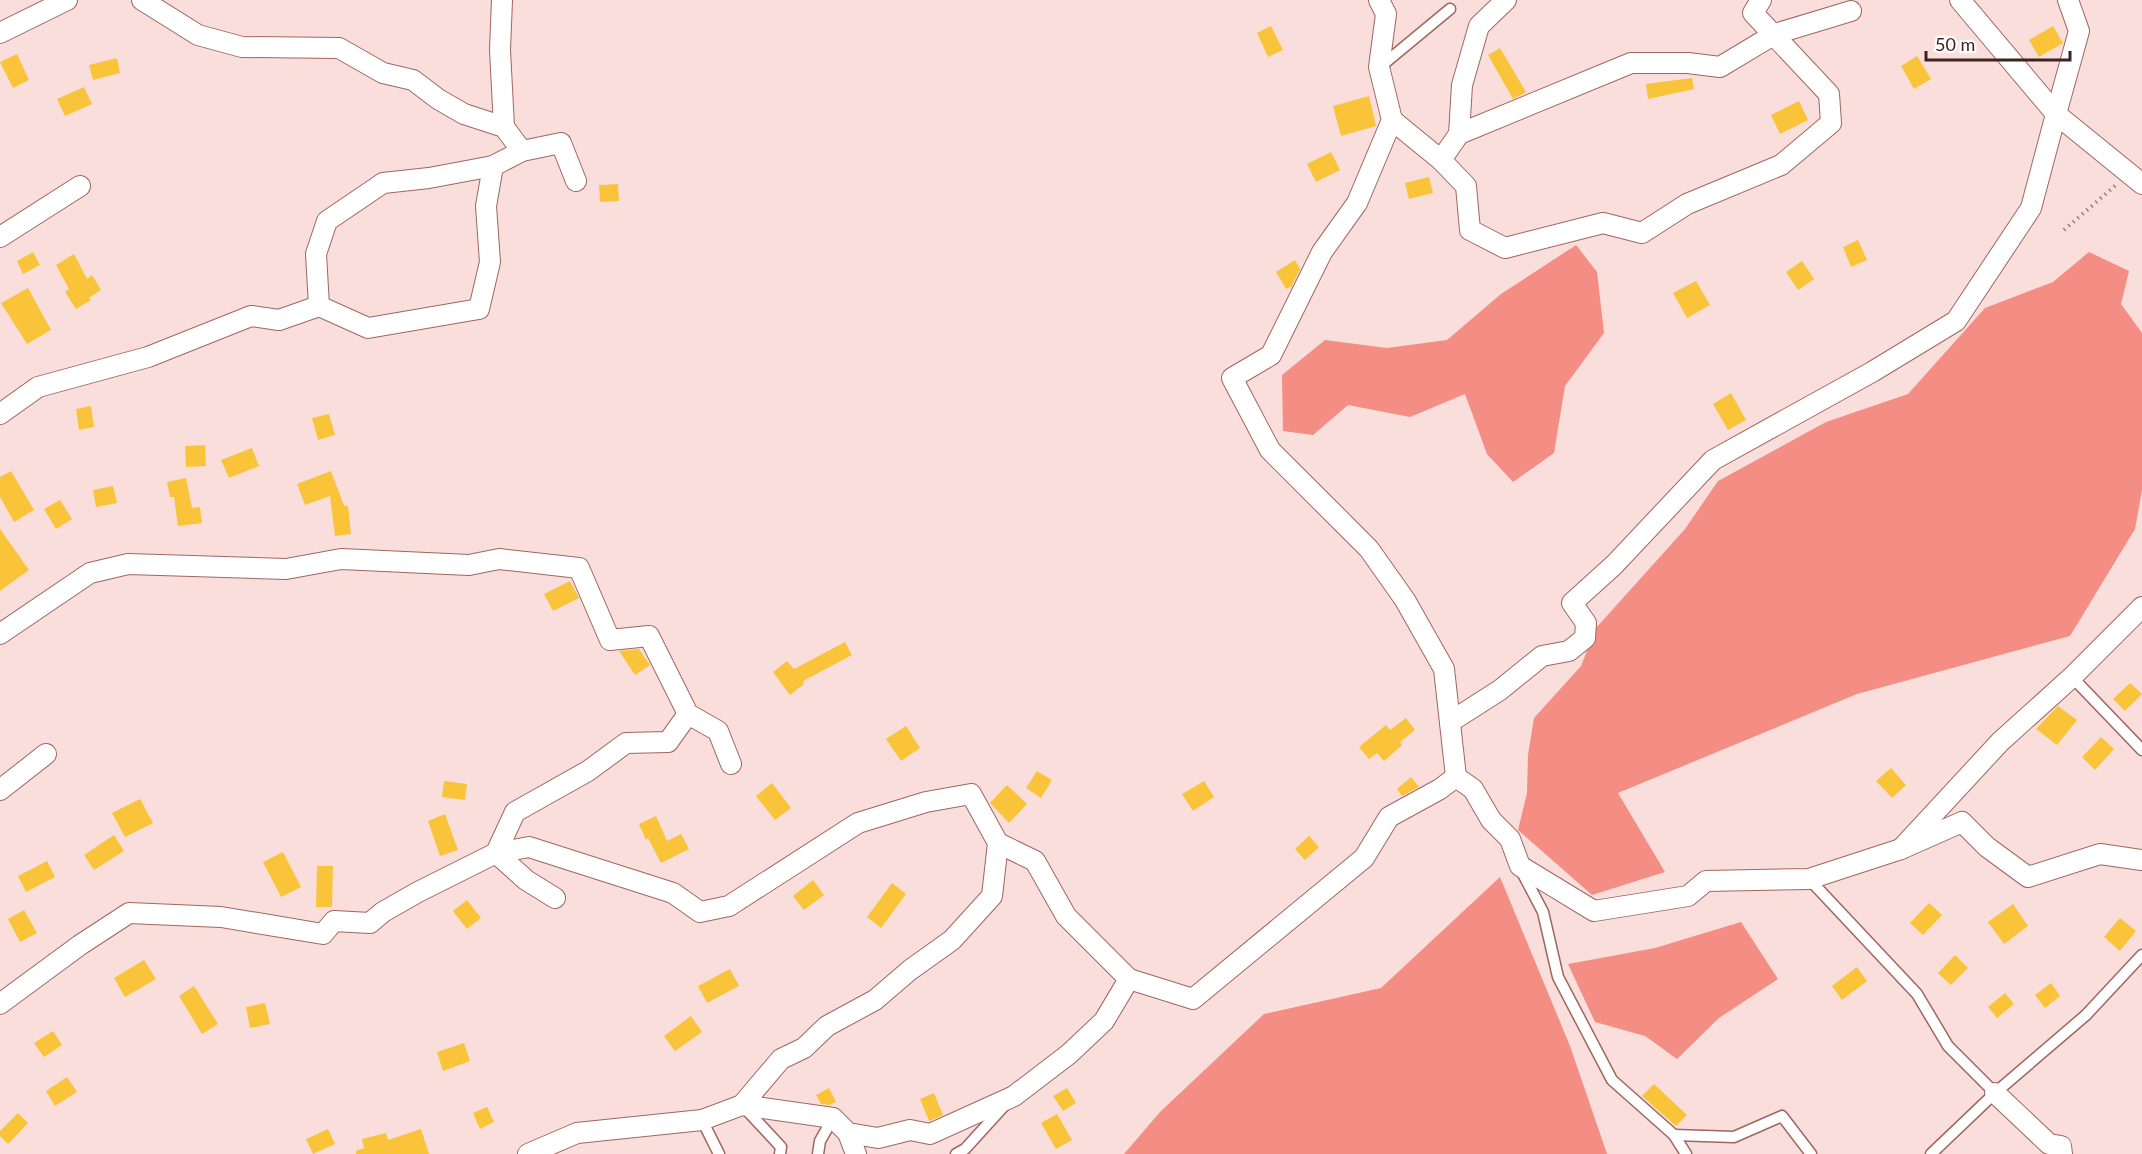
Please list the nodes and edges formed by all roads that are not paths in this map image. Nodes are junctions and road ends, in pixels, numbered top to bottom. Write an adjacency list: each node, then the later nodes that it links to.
1 (67, 0): 11 (street)
2 (142, 0): 16 (street)
3 (502, 0): 16 (street)
4 (1379, 0): 13 (street)
5 (1506, 0): 17 (street)
6 (1761, 0): 12 (street)
7 (1960, 0): 14 (street)
8 (2068, 0): 14 (street)
9 (1450, 9): 13 (lane)
10 (1851, 11): 12 (street)
11 (0, 33)
12 (1775, 34): 17 (street); 19 (street)
13 (1379, 67): 15 (street)
14 (2056, 114): 21 (street); 31 (street)
15 (1392, 120): 19 (street); 31 (street)
16 (504, 127): 18 (street)
17 (1459, 134): 19 (street)
18 (522, 151): 20 (street); 22 (street)
19 (1441, 160)
20 (493, 166): 25 (street); 25 (street)
21 (2136, 179)
22 (576, 181)
23 (80, 186): 24 (street)
24 (0, 237)
25 (319, 306): 26 (street)
26 (0, 414)
27 (2142, 607): 29 (street)
28 (0, 634): 30 (street)
29 (2072, 677): 32 (lane); 38 (street)
30 (688, 714): 34 (street); 39 (street)
31 (1450, 722): 35 (street)
32 (2142, 750)
33 (46, 754): 36 (street)
34 (731, 764)
35 (1456, 777): 41 (street); 45 (street)
36 (0, 790)
37 (998, 843): 39 (street); 45 (street); 49 (street)
38 (1900, 849): 40 (street); 42 (street)
39 (496, 853): 43 (street); 46 (street)
40 (2142, 860)
41 (1520, 866): 42 (street); 53 (lane)
42 (1809, 879): 47 (lane)
43 (555, 898)
44 (2142, 955): 47 (lane)
45 (1129, 979): 48 (street)
46 (0, 1004)
47 (1995, 1093): 62 (lane); 63 (street)
48 (1014, 1096): 52 (street); 59 (lane)
49 (742, 1105): 50 (street); 51 (street); 56 (lane)
50 (833, 1118): 52 (street); 57 (lane)
51 (702, 1120): 54 (street); 55 (lane)
52 (848, 1133): 58 (street)
53 (1674, 1135): 60 (lane); 61 (lane)
54 (528, 1154)
55 (719, 1154)
56 (780, 1154)
57 (818, 1154)
58 (856, 1154)
59 (956, 1154)
60 (1686, 1154)
61 (1811, 1154)
62 (1930, 1154)
63 (2062, 1154)

